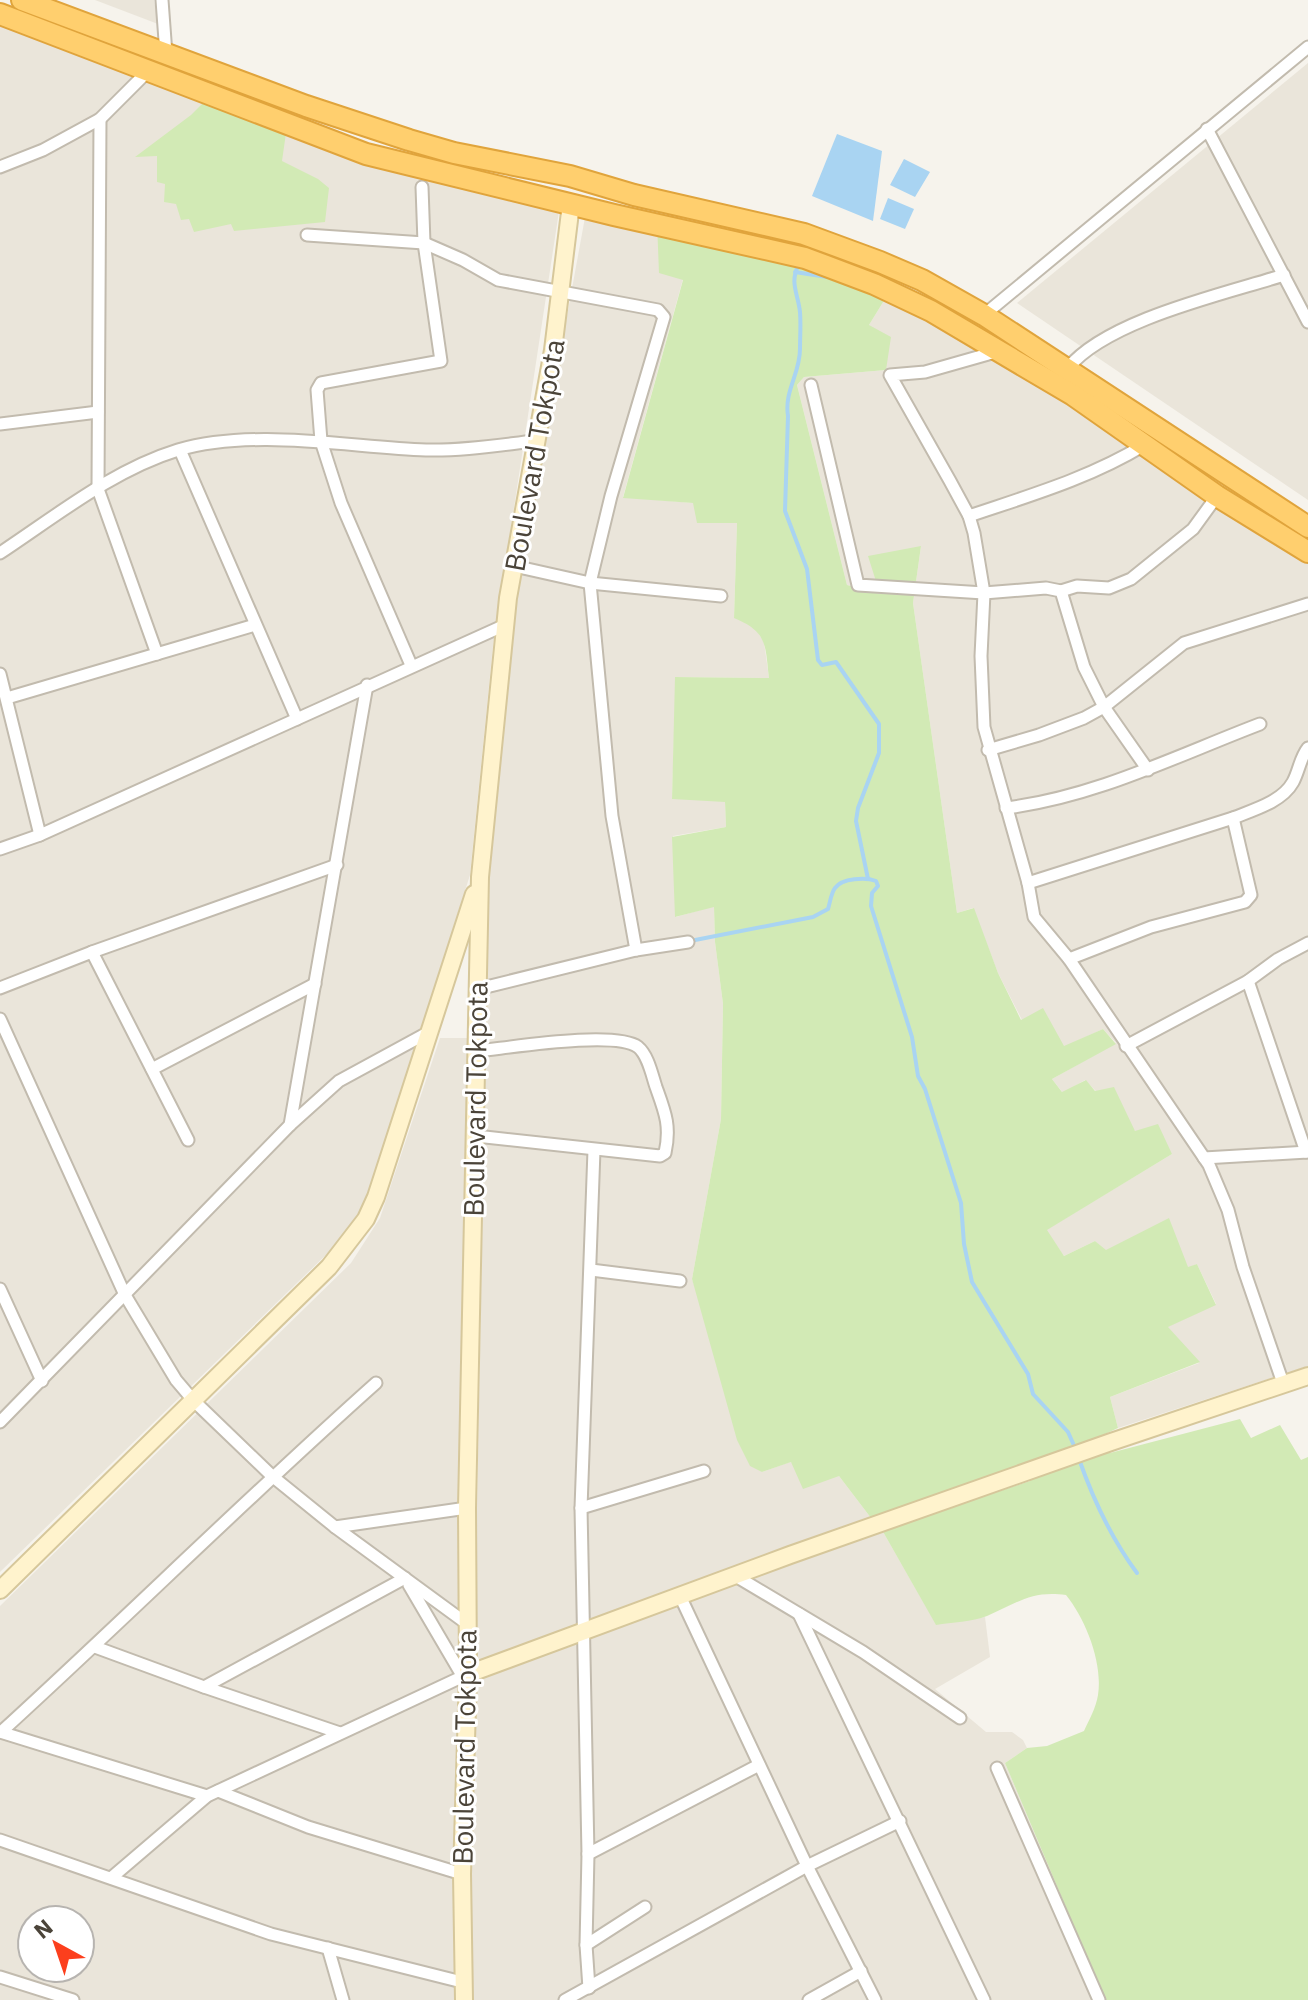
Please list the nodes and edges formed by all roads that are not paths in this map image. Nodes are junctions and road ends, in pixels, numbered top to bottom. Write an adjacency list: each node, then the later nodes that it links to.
1 (22, 0): 5 (highway)
2 (162, 0): 5 (street)
3 (0, 14): 6 (highway)
4 (1308, 47): 8 (street)
5 (166, 54): 16 (highway)
6 (147, 72): 7 (street); 11 (highway)
7 (100, 119): 9 (street); 21 (street)
8 (1207, 129): 14 (street); 16 (street)
9 (0, 167)
10 (422, 187): 13 (street)
11 (571, 204): 15 (street, Boulevard Tokpota); 18 (highway)
12 (307, 235): 13 (street)
13 (424, 243): 15 (street); 23 (street)
14 (1284, 275): 17 (street); 19 (street)
15 (562, 291): 24 (street, Boulevard Tokpota); 34 (street)
16 (984, 315): 19 (highway)
17 (1308, 322)
18 (1000, 351): 25 (highway); 29 (street)
19 (1068, 368): 30 (highway)
20 (811, 385): 36 (street)
21 (98, 412): 22 (street); 27 (street)
22 (0, 424)
23 (321, 441): 24 (street); 26 (street); 42 (street)
24 (535, 441): 33 (street, Boulevard Tokpota)
25 (1144, 445): 28 (highway); 29 (street)
26 (180, 450): 27 (street); 39 (street)
27 (98, 489): 32 (street); 41 (street)
28 (1217, 496): 31 (highway); 35 (street)
29 (969, 516): 36 (street)
30 (1308, 527)
31 (1308, 552)
32 (0, 553)
33 (514, 566): 34 (street); 40 (street, Boulevard Tokpota)
34 (590, 583): 37 (street); 61 (street)
35 (1061, 591): 36 (street); 46 (street)
36 (984, 593): 50 (street)
37 (721, 596)
38 (1308, 604): 46 (street)
39 (255, 625): 41 (street); 47 (street)
40 (505, 625): 42 (street); 57 (street, Boulevard Tokpota)
41 (157, 654): 45 (street)
42 (411, 665): 44 (street)
43 (0, 674): 45 (street)
44 (367, 685): 47 (street); 56 (street)
45 (7, 698): 54 (street)
46 (1104, 707): 50 (street); 51 (street)
47 (297, 719): 54 (street)
48 (1260, 724): 51 (street)
49 (1308, 748): 53 (street)
50 (988, 750): 52 (street)
51 (1148, 770): 52 (street)
52 (1006, 808): 58 (street)
53 (1233, 818): 58 (street); 63 (street)
54 (40, 835): 55 (street)
55 (0, 849)
56 (337, 865): 62 (street); 65 (street)
57 (480, 877): 67 (street, Boulevard Tokpota); 69 (street)
58 (1028, 883): 63 (street)
59 (688, 942): 61 (street)
60 (1308, 943): 64 (street)
61 (636, 950): 67 (street)
62 (92, 952): 66 (street); 72 (street)
63 (1069, 959): 70 (street)
64 (1248, 981): 70 (street); 77 (street)
65 (315, 984): 72 (street); 73 (street)
66 (0, 988)
67 (478, 989): 71 (street, Boulevard Tokpota)
68 (0, 1019): 82 (street)
69 (430, 1032): 73 (street); 88 (street)
70 (1126, 1046): 78 (street)
71 (477, 1051): 74 (street, Boulevard Tokpota); 76 (street)
72 (152, 1069): 75 (street)
73 (290, 1125): 82 (street)
74 (476, 1136): 76 (street); 93 (street, Boulevard Tokpota)
75 (188, 1140)
76 (594, 1150): 79 (street)
77 (1307, 1152): 78 (street)
78 (1204, 1158): 87 (street)
79 (591, 1270): 80 (street); 94 (street)
80 (680, 1281)
81 (0, 1289): 83 (street)
82 (125, 1295): 85 (street); 88 (street)
83 (4, 1310): 85 (street)
84 (1308, 1376): 87 (street)
85 (42, 1381): 89 (street)
86 (376, 1383): 92 (street)
87 (1284, 1386): 96 (street)
88 (193, 1400): 92 (street); 98 (street)
89 (6, 1410): 90 (street)
90 (0, 1422)
91 (704, 1471): 94 (street)
92 (272, 1476): 95 (street); 103 (street)
93 (467, 1508): 95 (street); 101 (street, Boulevard Tokpota)
94 (581, 1508): 102 (street)
95 (335, 1527): 97 (street)
96 (734, 1575): 99 (street); 100 (street)
97 (405, 1578): 101 (street); 104 (street); 105 (street)
98 (0, 1590)
99 (680, 1596): 102 (street); 109 (street)
100 (799, 1614): 106 (street); 112 (street)
101 (466, 1623): 104 (street, Boulevard Tokpota)
102 (583, 1631): 104 (street); 114 (street)
103 (95, 1647): 105 (street); 107 (street)
104 (465, 1676): 108 (street); 116 (street, Boulevard Tokpota)
105 (204, 1687): 108 (street)
106 (960, 1718)
107 (0, 1732): 111 (street)
108 (340, 1733): 111 (street)
109 (759, 1765): 114 (street); 115 (street)
110 (997, 1768): 132 (street)
111 (213, 1794): 116 (street); 117 (street)
112 (900, 1821): 115 (street); 131 (street)
113 (0, 1840): 117 (street)
114 (588, 1854): 119 (street)
115 (807, 1866): 121 (street); 124 (street)
116 (462, 1874): 123 (street, Boulevard Tokpota)
117 (111, 1878): 120 (street)
118 (645, 1907): 119 (street)
119 (586, 1945): 124 (street)
120 (328, 1948): 123 (street); 126 (street)
121 (861, 1971): 129 (street); 130 (street)
122 (0, 1977): 125 (street)
123 (462, 1982): 127 (street, Boulevard Tokpota)
124 (589, 1988): 128 (street)
125 (72, 2000)
126 (343, 2000)
127 (464, 2000)
128 (565, 2000)
129 (809, 2000)
130 (875, 2000)
131 (984, 2000)
132 (1099, 2000)

